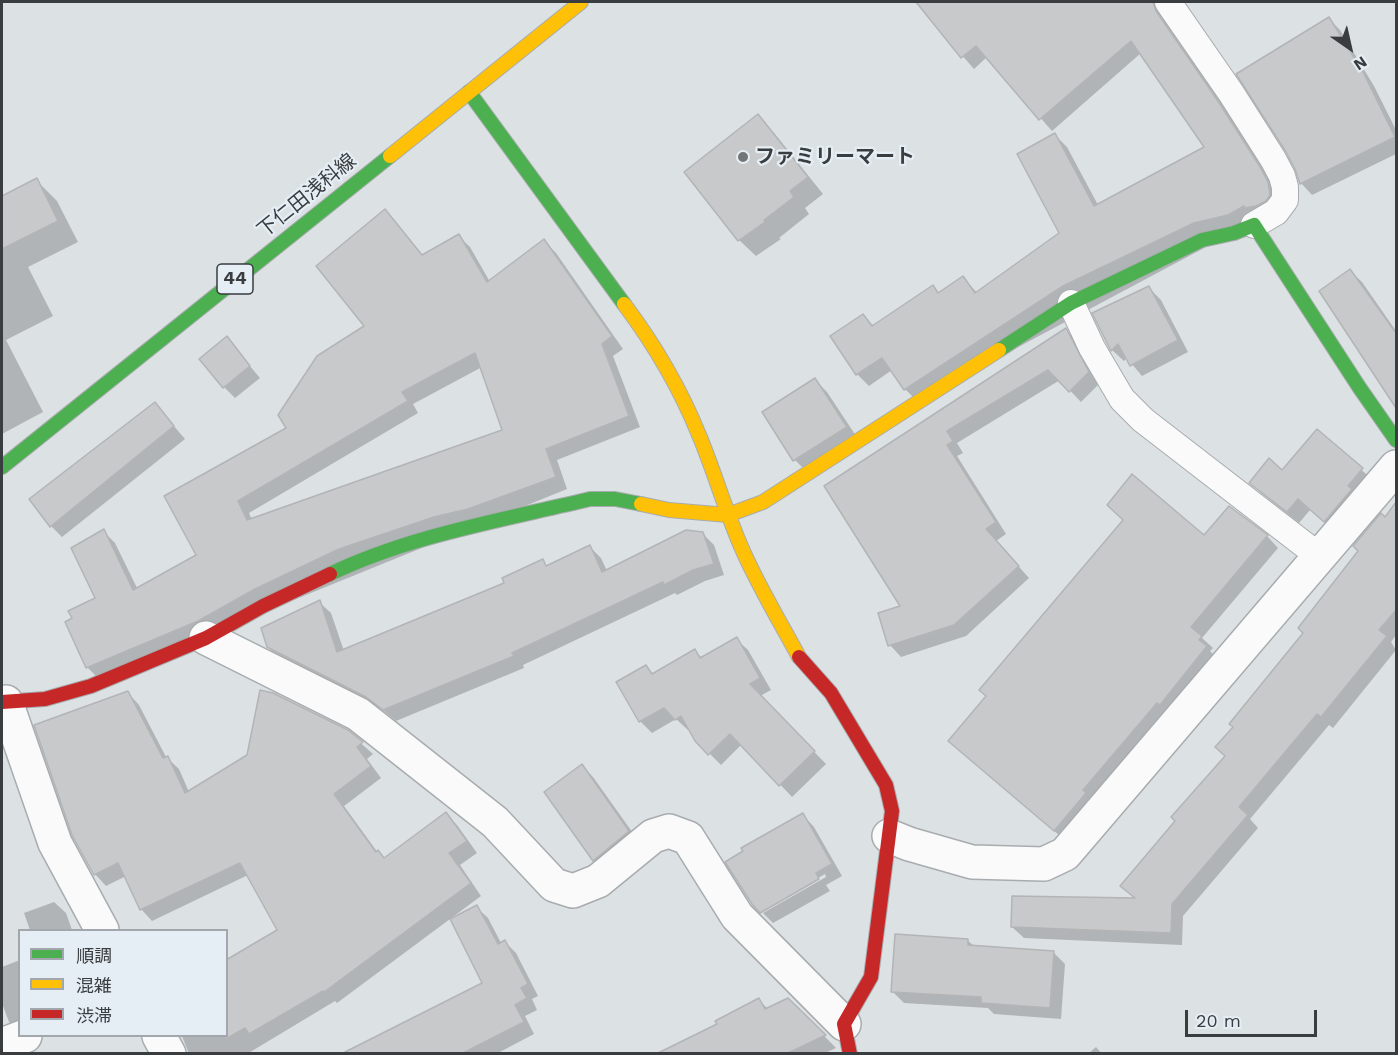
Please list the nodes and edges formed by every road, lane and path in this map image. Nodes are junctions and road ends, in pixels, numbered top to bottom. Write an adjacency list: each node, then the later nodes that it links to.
1 (581, 2): 3 (street, 下仁田浅科線 / 44)
2 (1168, 2): 4 (lane)
3 (469, 92): 7 (street, 下仁田浅科線 / 44); 9 (street)
4 (1254, 225): 5 (street); 6 (street)
5 (1071, 303): 9 (street); 10 (lane)
6 (1396, 440)
7 (2, 467)
8 (1396, 467): 10 (street)
9 (728, 515): 11 (street); 13 (street)
10 (1318, 556): 13 (street)
11 (206, 638): 12 (street); 17 (street)
12 (4, 702): 14 (street)
13 (889, 836): 17 (street)
14 (101, 929)
15 (21, 1037): 18 (street)
16 (160, 1037): 19 (street)
17 (847, 1039)
18 (2, 1046)
19 (169, 1053)

